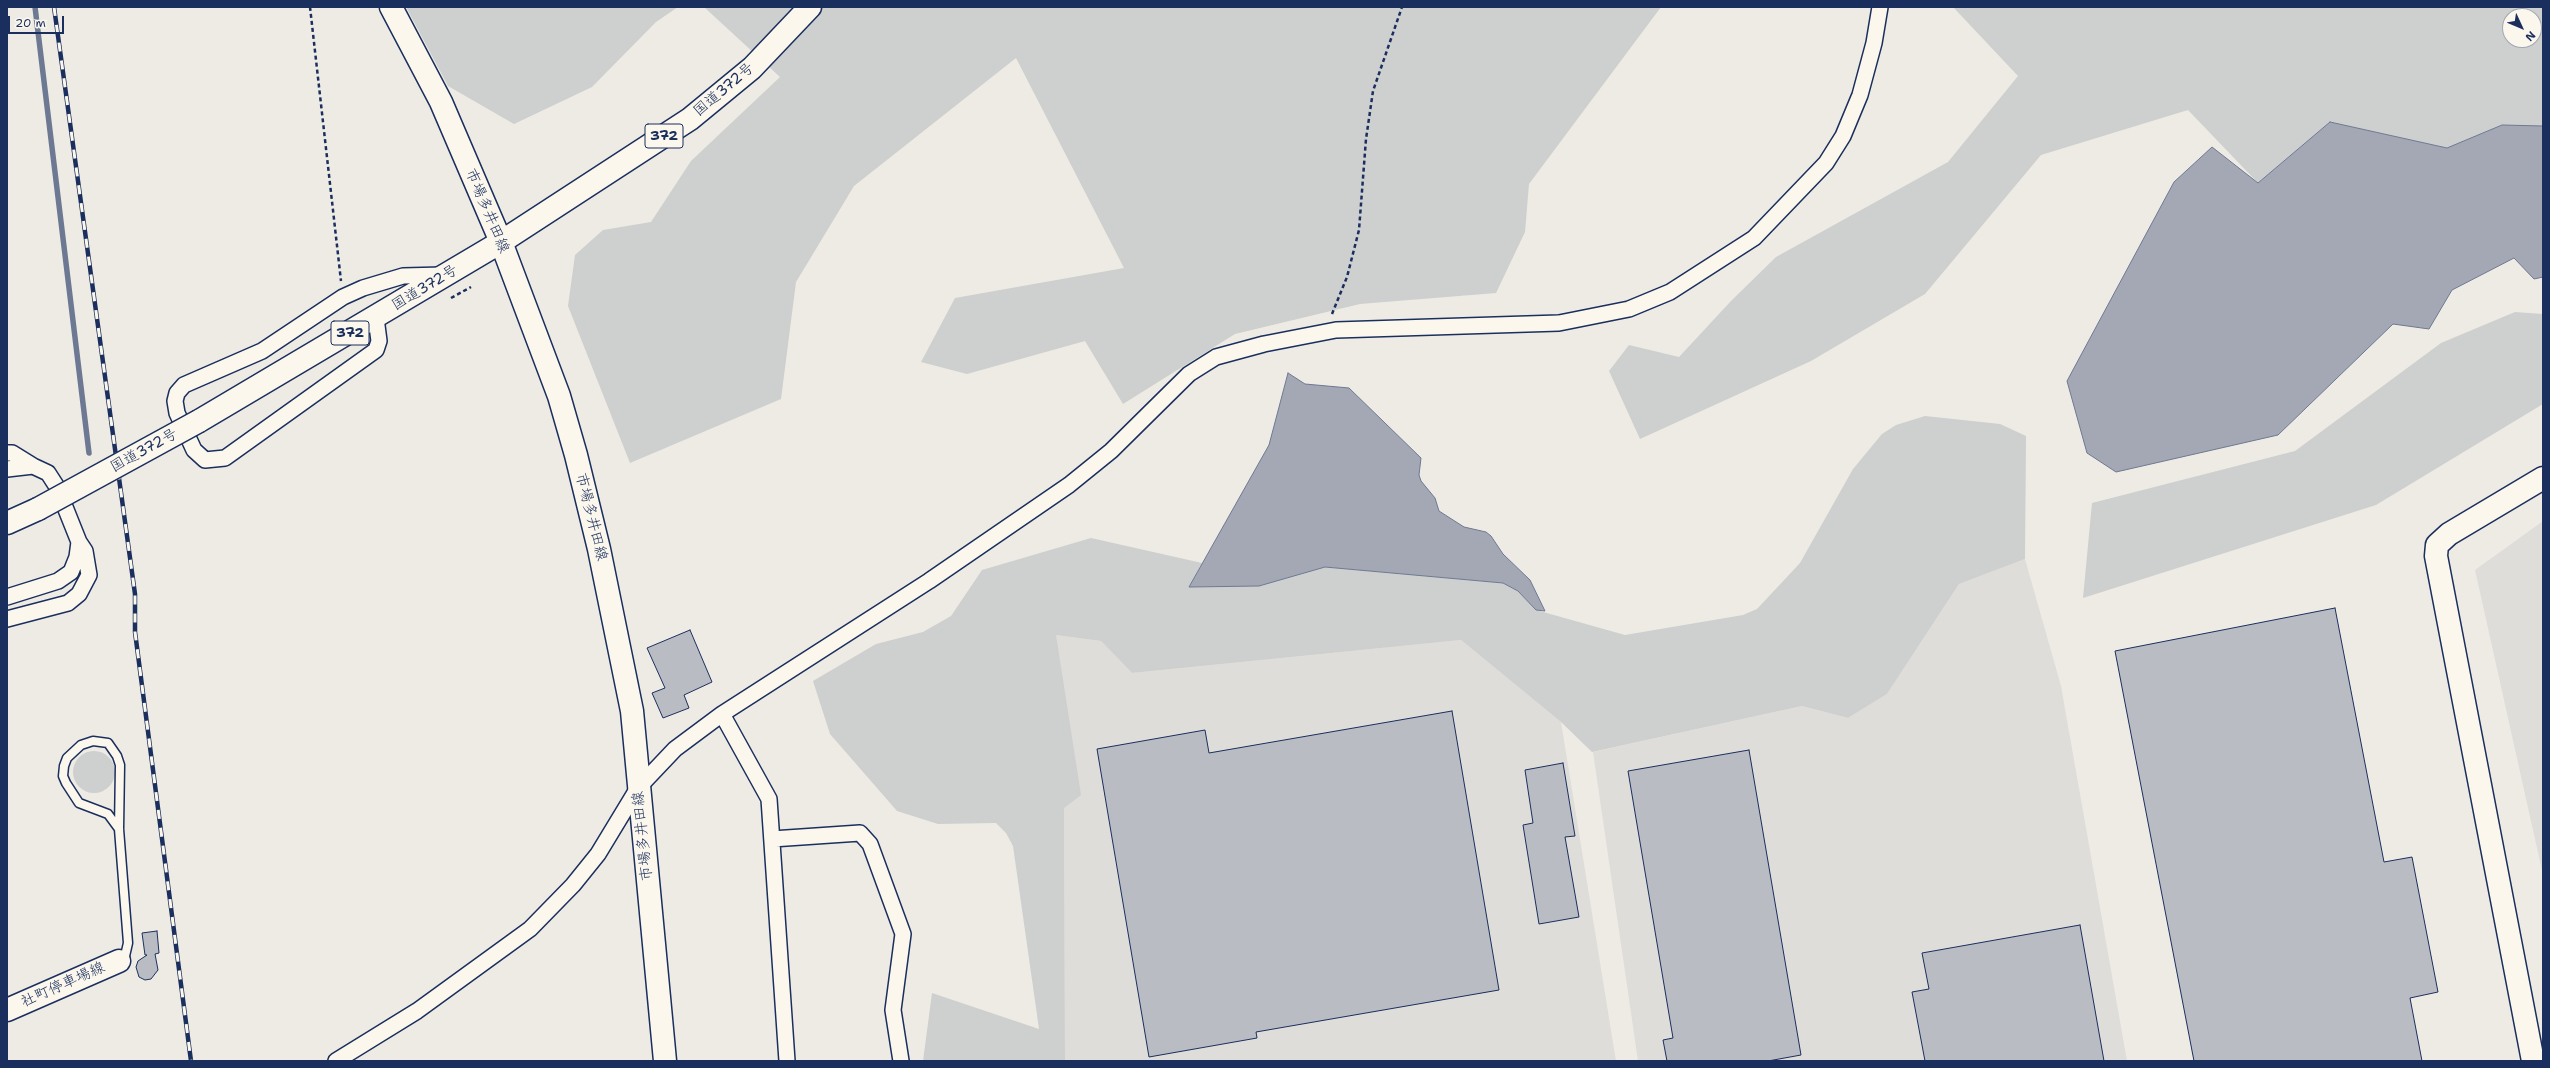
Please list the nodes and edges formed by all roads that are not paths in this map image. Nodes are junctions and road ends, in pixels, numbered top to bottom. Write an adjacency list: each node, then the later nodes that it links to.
1 (391, 7): 4 (main road, 市場多井田線)
2 (810, 7): 4 (main road, 国道372号 / 372)
3 (1880, 7): 15 (street)
4 (501, 242): 5 (main road, 国道372号 / 372); 16 (main road, 市場多井田線)
5 (446, 275): 6 (main road, 国道372号 / 372); 6 (street)
6 (376, 318): 11 (main road, 国道372号 / 372, bridge)
7 (7, 453): 8 (street)
8 (33, 466): 9 (street); 12 (street)
9 (7, 469)
10 (2543, 478): 25 (main road)
11 (19, 519)
12 (79, 542): 13 (street); 14 (street)
13 (7, 597)
14 (7, 619)
15 (722, 714): 16 (street); 18 (street)
16 (638, 788): 21 (street); 22 (main road, 市場多井田線)
17 (120, 829): 17 (lane); 19 (lane)
18 (772, 839): 23 (street); 24 (street)
19 (119, 961): 20 (main road, 社町停車場線)
20 (7, 1010)
21 (336, 1061)
22 (665, 1061)
23 (787, 1061)
24 (901, 1061)
25 (2533, 1061)

